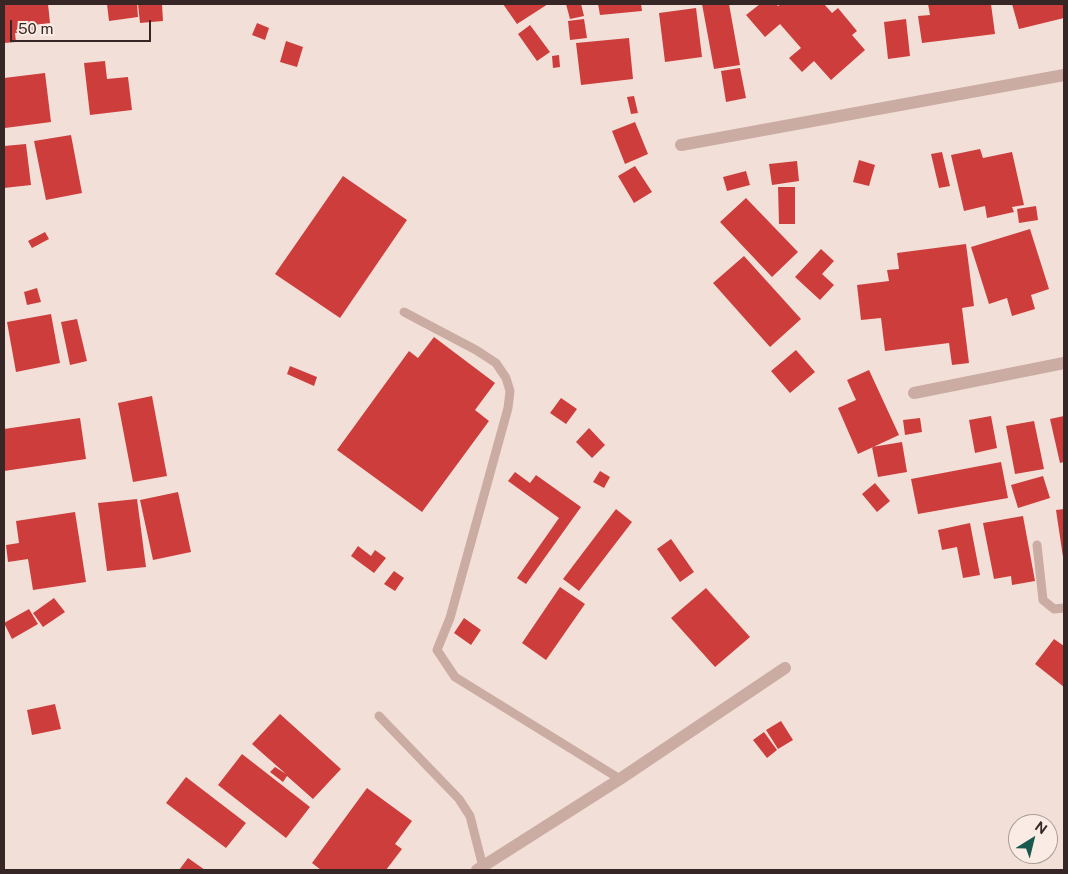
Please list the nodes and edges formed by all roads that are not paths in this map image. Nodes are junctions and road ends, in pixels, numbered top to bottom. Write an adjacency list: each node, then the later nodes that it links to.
1 (1064, 74): 2 (street)
2 (681, 145)
3 (404, 312): 10 (lane)
4 (1064, 362): 5 (street)
5 (914, 394)
6 (1037, 545): 7 (lane)
7 (1064, 608)
8 (786, 668): 10 (street)
9 (378, 716): 11 (lane)
10 (620, 779): 11 (street)
11 (480, 868)

